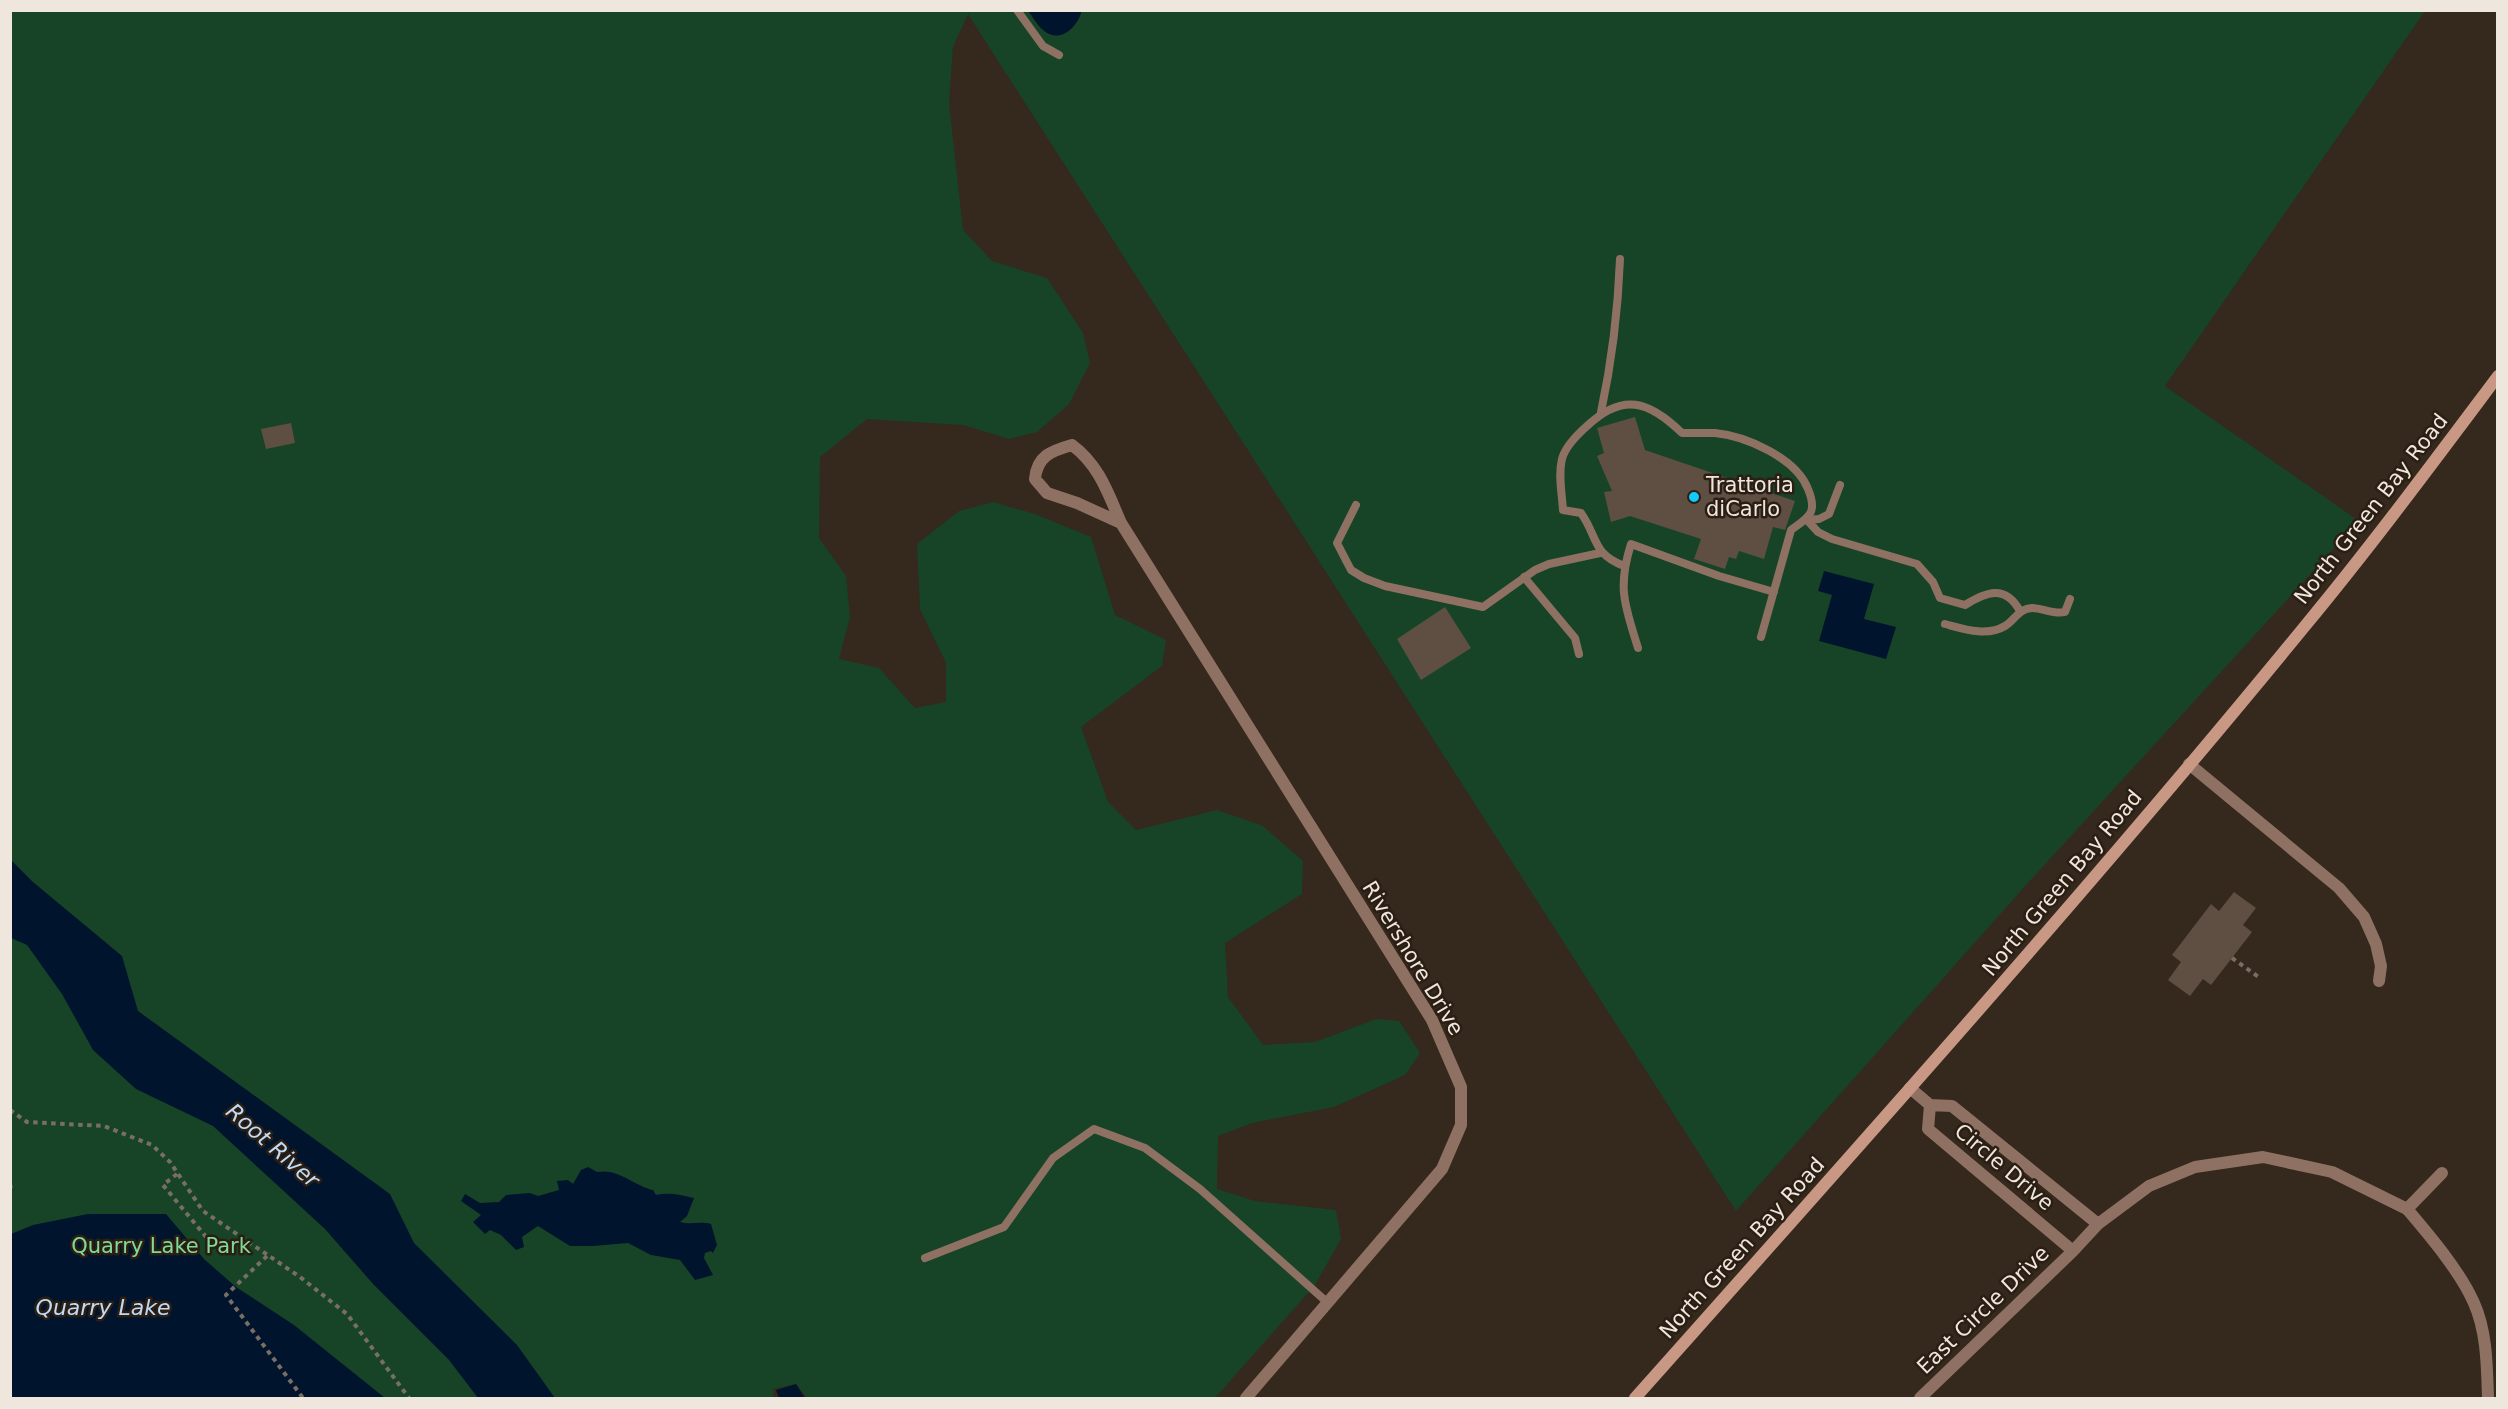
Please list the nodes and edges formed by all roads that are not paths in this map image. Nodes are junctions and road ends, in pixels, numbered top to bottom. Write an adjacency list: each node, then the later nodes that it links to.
1 (1017, 10): 2 (lane)
2 (1059, 55)
3 (1620, 259): 5 (lane)
4 (2498, 376): 20 (street, North Green Bay Road)
5 (1602, 412): 8 (lane); 10 (lane)
6 (1840, 485): 8 (lane)
7 (1356, 505): 12 (lane)
8 (1807, 520): 13 (lane); 15 (lane)
9 (1121, 523): 9 (street, Rivershore Drive); 29 (street, Rivershore Drive)
10 (1600, 552): 11 (lane); 12 (lane)
11 (1624, 566): 13 (lane); 18 (lane)
12 (1524, 577): 19 (lane)
13 (1774, 592): 17 (lane)
14 (2070, 599): 15 (lane)
15 (2020, 611): 16 (lane)
16 (1945, 624)
17 (1761, 637)
18 (1638, 648)
19 (1579, 654)
20 (2189, 764): 21 (street); 22 (street, North Green Bay Road)
21 (2379, 981)
22 (1910, 1088): 23 (street, Circle Drive); 31 (street, North Green Bay Road)
23 (1930, 1105): 26 (street, Circle Drive); 27 (street, Circle Drive)
24 (2442, 1173): 25 (street)
25 (2407, 1209): 26 (street, East Circle Drive); 33 (street)
26 (2098, 1224): 27 (street, East Circle Drive)
27 (2073, 1251): 32 (street, East Circle Drive)
28 (925, 1258): 29 (lane)
29 (1328, 1303): 30 (street, Rivershore Drive)
30 (1246, 1398)
31 (1635, 1398)
32 (1920, 1398)
33 (2488, 1398)

